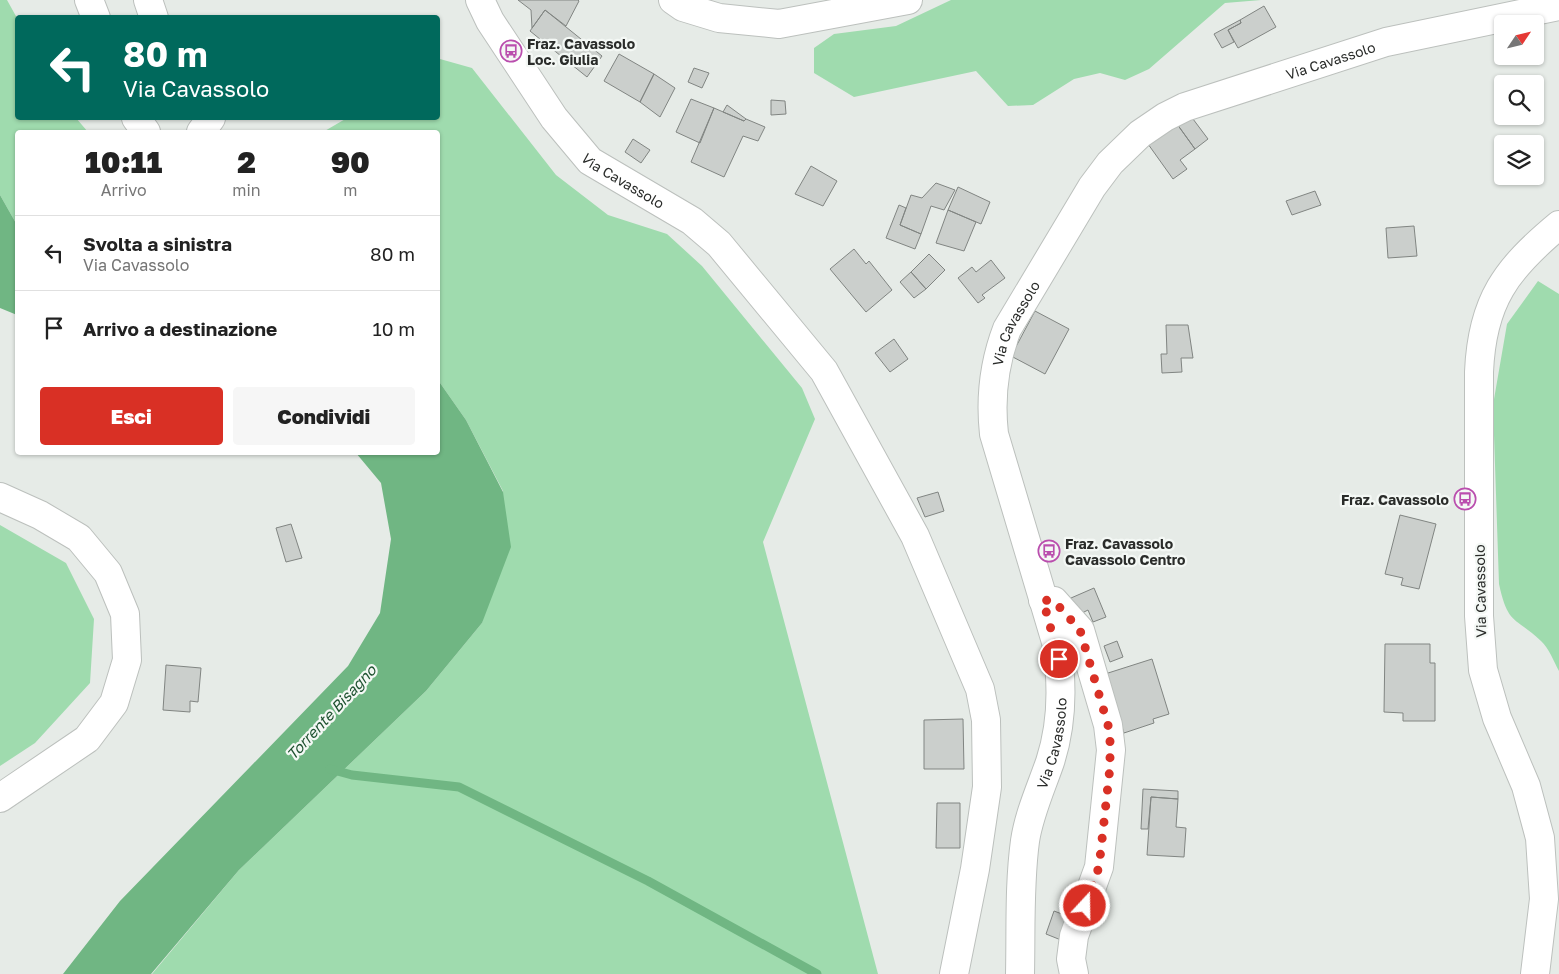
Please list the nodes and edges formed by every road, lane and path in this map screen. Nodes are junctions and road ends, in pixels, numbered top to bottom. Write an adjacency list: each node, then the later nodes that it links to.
1 (89, 0): 7 (main road)
2 (148, 0): 8 (main road)
3 (480, 0): 13 (main road, Via Cavassolo)
4 (673, 0): 5 (main road)
5 (908, 0)
6 (1559, 6): 11 (main road, Via Cavassolo)
7 (95, 15)
8 (153, 15)
9 (1559, 225): 16 (main road, Via Cavassolo)
10 (0, 497): 12 (main road)
11 (1043, 600): 14 (main road, Via Cavassolo); 15 (main road)
12 (0, 798)
13 (954, 974)
14 (1020, 974)
15 (1074, 974)
16 (1535, 974)

